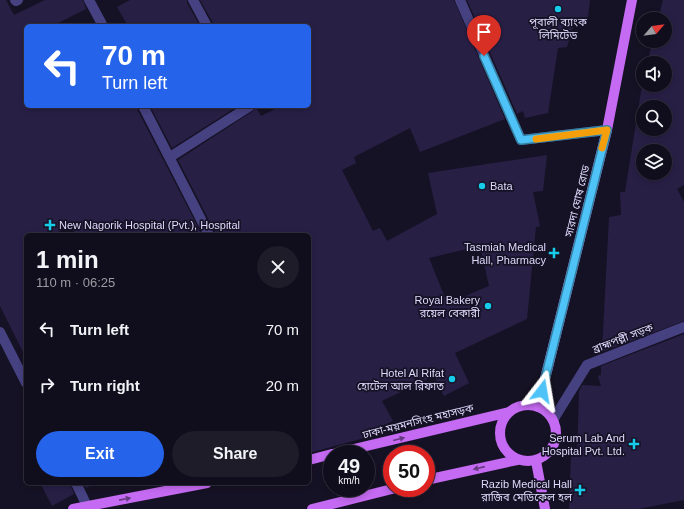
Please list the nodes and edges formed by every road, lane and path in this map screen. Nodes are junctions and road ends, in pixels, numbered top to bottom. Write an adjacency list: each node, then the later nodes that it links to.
1 (89, 0): 5 (street)
2 (460, 0): 9 (street)
3 (632, 0): 9 (main road, সারদা ঘোষ রোড)
4 (195, 1): 6 (street)
5 (101, 24)
6 (206, 24)
7 (144, 108): 10 (street)
8 (247, 108): 10 (street)
9 (607, 130): 15 (main road, সারদা ঘোষ রোড)
10 (170, 157): 11 (street)
11 (208, 233)
12 (684, 327): 17 (street, ব্রাহ্মপল্লী সড়ক)
13 (0, 332): 14 (street)
14 (24, 379)
15 (538, 407): 16 (main road); 17 (main road)
16 (509, 412): 18 (main road, ঢাকা-ময়মনসিংহ মহাসড়ক, one-way to 16); 21 (main road)
17 (553, 420): 22 (main road)
18 (371, 445)
19 (323, 456): 20 (main road, ঢাকা-ময়মনসিংহ মহাসড়ক)
20 (311, 460)
21 (517, 460): 22 (main road); 23 (main road, one-way to 23)
22 (536, 461): 30 (main road)
23 (435, 478)
24 (77, 485): 27 (street)
25 (197, 485): 27 (main road, one-way to 25)
26 (383, 491): 29 (main road)
27 (88, 506): 28 (main road)
28 (73, 509)
29 (312, 509)
30 (545, 509)

